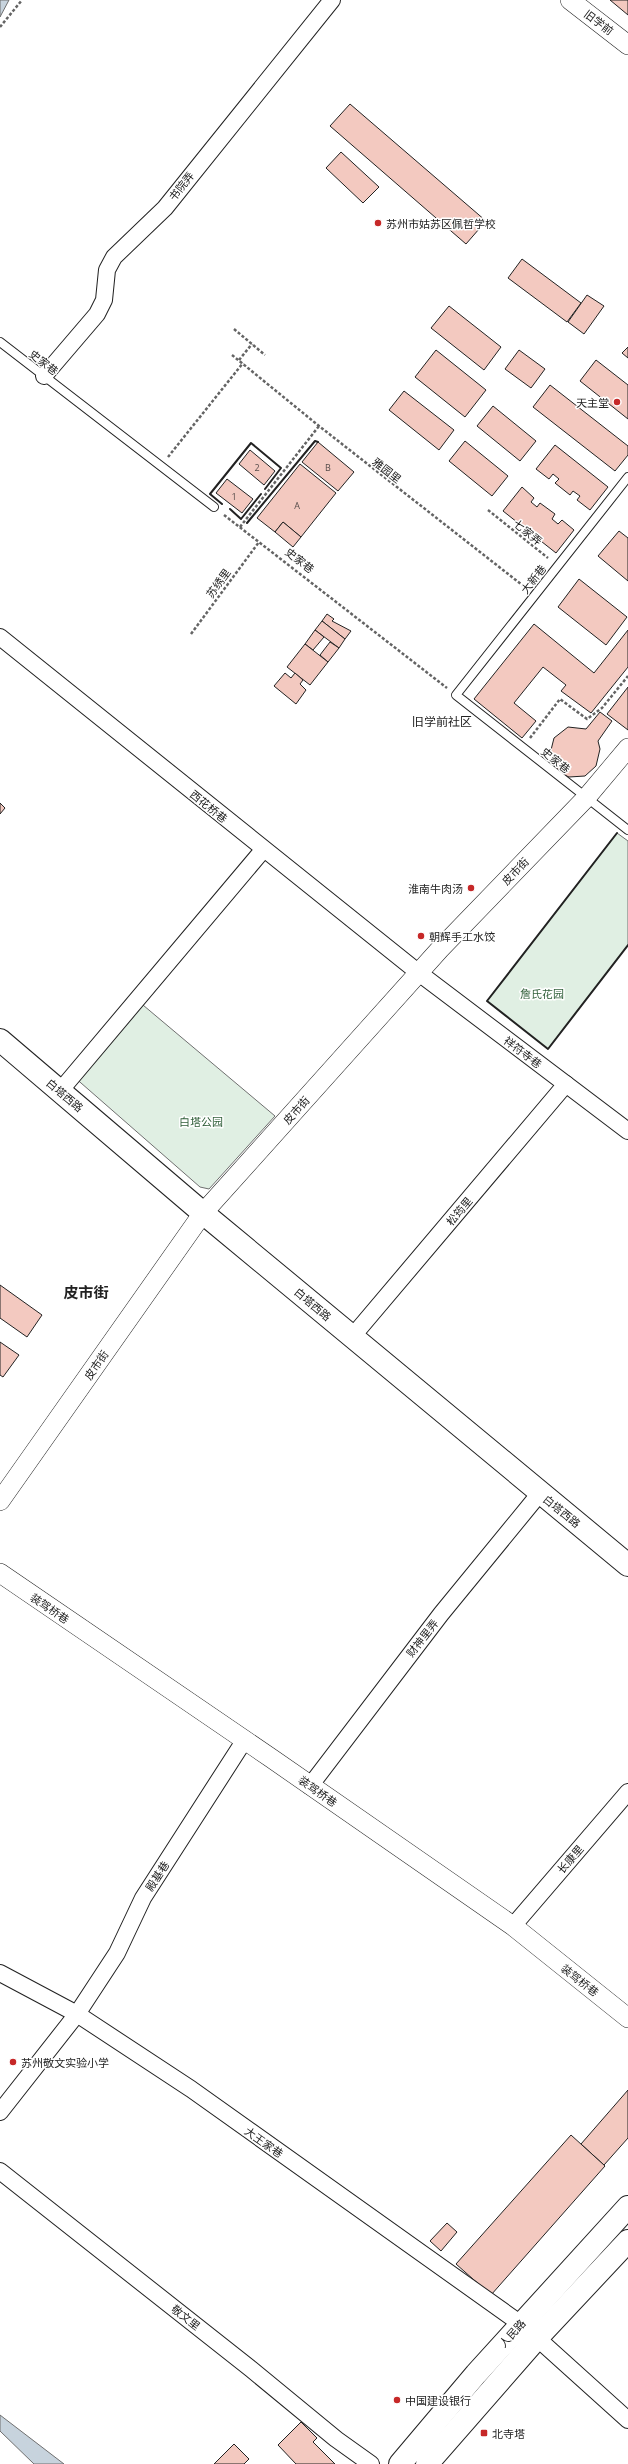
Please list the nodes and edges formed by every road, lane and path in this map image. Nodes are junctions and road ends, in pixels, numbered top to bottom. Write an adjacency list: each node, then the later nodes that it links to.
1 (22, 0): 4 (path)
2 (332, 0): 13 (street, 书院弄)
3 (570, 0): 5 (street, 旧学前)
4 (0, 27)
5 (628, 45)
6 (234, 329): 8 (path)
7 (0, 342): 13 (lane, 史家巷)
8 (252, 344): 10 (path); 11 (path)
9 (232, 355): 11 (path, 雅园里)
10 (265, 355)
11 (239, 360): 12 (path, 雅园里)
12 (243, 363): 14 (path, 雅园里); 15 (path)
13 (44, 376): 15 (lane, 史家巷)
14 (319, 426): 19 (path); 22 (path, 雅园里)
15 (160, 466): 17 (lane, 史家巷)
16 (628, 477): 21 (lane, 大新巷)
17 (214, 507): 19 (path, 史家巷)
18 (488, 510): 21 (path, 七家弄)
19 (240, 527): 20 (path, 史家巷)
20 (259, 542): 23 (path, 苏绣里); 26 (path, 史家巷)
21 (558, 566): 22 (lane, 大新巷)
22 (534, 595): 26 (lane, 大新巷)
23 (191, 634)
24 (0, 637): 31 (street, 西花桥巷)
25 (628, 676): 27 (path)
26 (456, 694): 27 (lane, 史家巷)
27 (522, 748): 29 (lane, 史家巷)
28 (628, 748): 29 (street, 皮市街)
29 (586, 798): 30 (lane, 史家巷); 32 (street, 皮市街)
30 (628, 830)
31 (263, 850): 32 (street, 西花桥巷); 35 (street)
32 (419, 973): 34 (street, 祥符寺巷); 37 (street, 皮市街)
33 (0, 1040): 35 (main road, 白塔西路)
34 (566, 1084): 36 (street, 祥符寺巷); 38 (street, 松筠里)
35 (60, 1091): 37 (main road, 白塔西路)
36 (628, 1131)
37 (203, 1213): 38 (main road, 白塔西路); 40 (street, 皮市街)
38 (352, 1337): 39 (main road, 白塔西路)
39 (540, 1493): 41 (main road, 白塔西路); 44 (street, 财神里弄)
40 (0, 1501)
41 (626, 1560)
42 (0, 1574): 43 (street, 装驾桥巷)
43 (244, 1741): 44 (street, 装驾桥巷); 48 (street, 殿基巷)
44 (310, 1786): 46 (street, 装驾桥巷)
45 (628, 1792): 46 (street, 长康里)
46 (513, 1926): 49 (street, 装驾桥巷)
47 (0, 1973): 48 (street, 大王家巷)
48 (78, 2014): 50 (street); 54 (street, 大王家巷)
49 (628, 2018)
50 (0, 2112)
51 (0, 2171): 57 (street, 敬文里)
52 (628, 2207): 54 (main road, 人民路)
53 (628, 2241): 55 (main road, 人民路)
54 (521, 2324): 58 (main road, 人民路)
55 (537, 2338): 56 (street); 59 (main road, 人民路)
56 (628, 2420)
57 (370, 2464)
58 (400, 2464)
59 (427, 2464)

